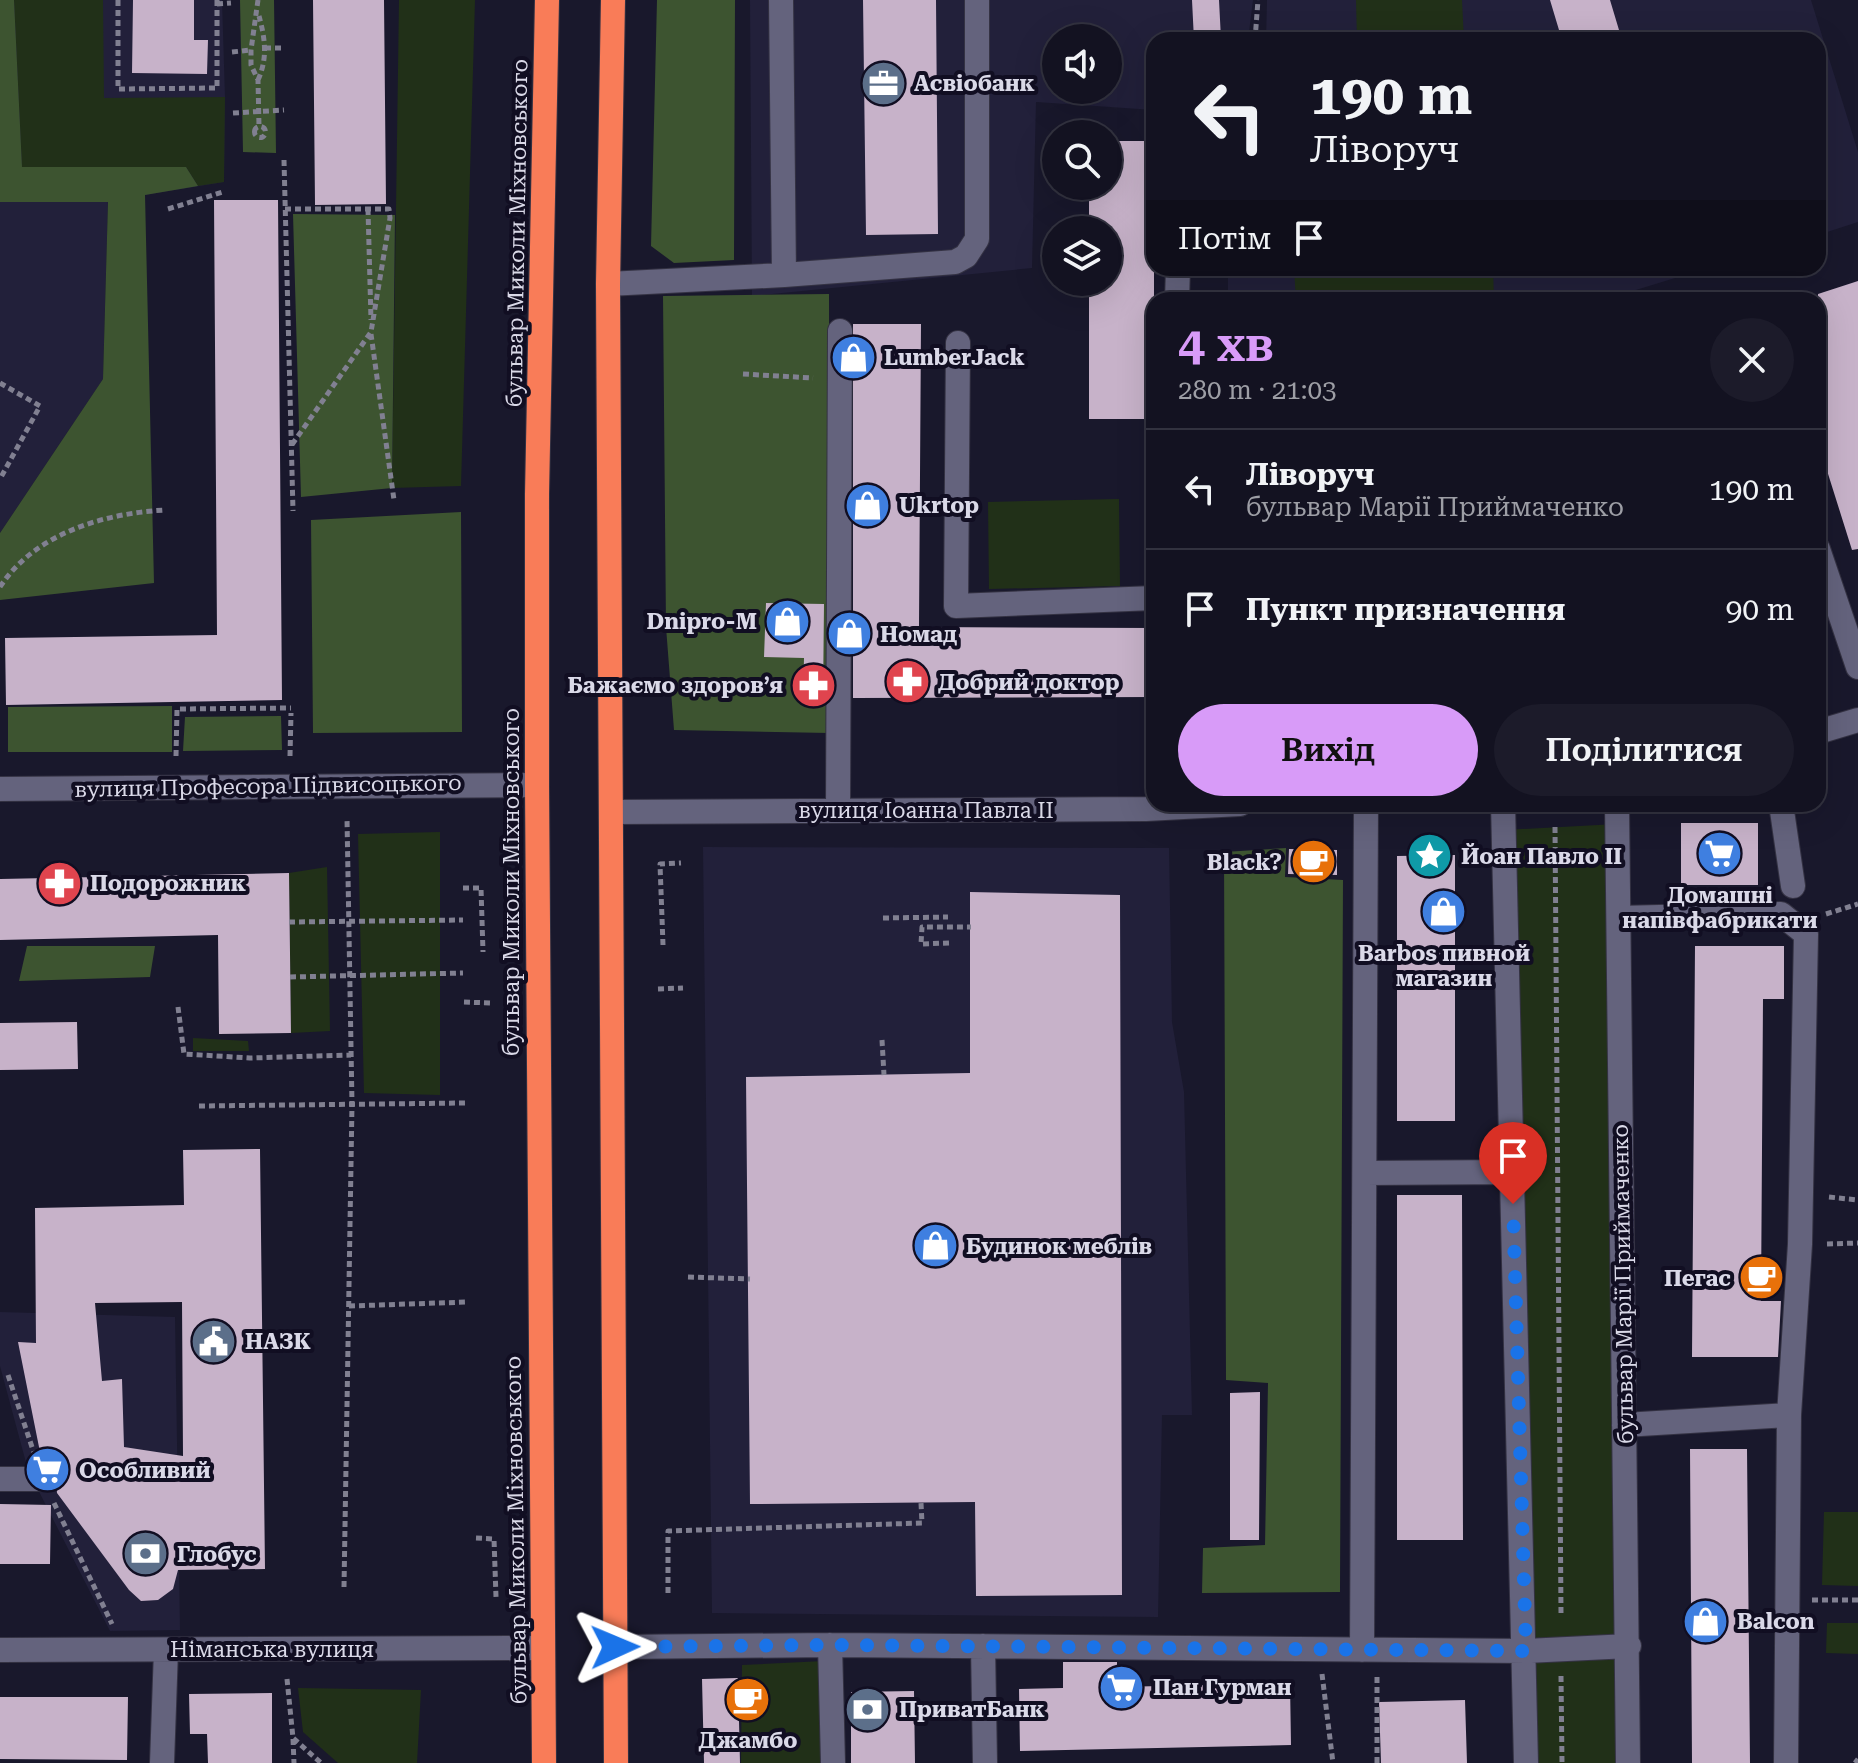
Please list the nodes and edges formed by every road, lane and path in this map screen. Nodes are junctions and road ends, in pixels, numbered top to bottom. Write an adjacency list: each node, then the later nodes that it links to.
1 (118, 0): 8 (path)
2 (258, 0): 10 (path)
3 (547, 0): 47 (highway, бульвар Миколи Міхновського)
4 (613, 0): 27 (highway)
5 (781, 0): 26 (street)
6 (977, 0): 26 (street)
7 (1258, 0): 11 (path)
8 (217, 2): 9 (path)
9 (231, 3)
10 (258, 13): 12 (path); 14 (path)
11 (1256, 32)
12 (265, 48): 13 (path); 16 (path)
13 (284, 48)
14 (251, 50): 15 (path); 16 (path)
15 (232, 52)
16 (258, 80): 18 (path)
17 (284, 110): 18 (path)
18 (259, 111): 19 (path); 20 (path)
19 (233, 113)
20 (259, 126)
21 (284, 160): 24 (path)
22 (223, 192): 23 (path)
23 (168, 209)
24 (285, 209): 25 (path); 34 (path)
25 (368, 209): 29 (path); 29 (path)
26 (784, 275): 27 (street)
27 (608, 284): 51 (highway)
28 (840, 331): 32 (street)
29 (371, 332): 34 (path); 36 (path)
30 (958, 343): 41 (street)
31 (743, 374): 32 (path)
32 (840, 379): 50 (street)
33 (0, 383): 35 (path)
34 (291, 446): 38 (path)
35 (0, 479)
36 (394, 500)
37 (166, 510): 40 (path)
38 (293, 511)
39 (1826, 573): 42 (street)
40 (0, 587)
41 (1146, 598)
42 (1858, 667)
43 (1858, 720): 44 (street)
44 (1826, 730)
45 (176, 756): 46 (path)
46 (290, 756)
47 (537, 785): 48 (street, вулиця Професора Підвисоцького); 114 (highway, бульвар Миколи Міхновського)
48 (0, 789)
49 (1146, 809): 50 (street, вулиця Іоанна Павла II)
50 (838, 811): 51 (street, вулиця Іоанна Павла II)
51 (611, 812): 113 (highway)
52 (1366, 812): 88 (street)
53 (1503, 812): 87 (street)
54 (1617, 812): 65 (street, бульвар Марії Приймаченко)
55 (1782, 812): 59 (street)
56 (347, 818): 66 (path)
57 (1555, 827): 109 (path)
58 (681, 863): 71 (path)
59 (1793, 886)
60 (463, 888): 72 (path)
61 (1858, 904): 62 (path)
62 (1831, 913)
63 (948, 917): 64 (path)
64 (883, 918)
65 (1619, 918): 98 (street); 99 (street, бульвар Марії Приймаченко)
66 (350, 920): 67 (path); 68 (path); 74 (path)
67 (463, 920)
68 (289, 922)
69 (971, 927): 70 (path)
70 (949, 943)
71 (663, 945)
72 (483, 952)
73 (463, 973): 74 (path)
74 (350, 976): 75 (path); 82 (path)
75 (290, 977)
76 (683, 988): 77 (path)
77 (658, 989)
78 (464, 1002): 79 (path)
79 (490, 1003)
80 (178, 1007): 82 (path)
81 (882, 1040): 83 (path)
82 (351, 1055): 85 (path)
83 (884, 1075)
84 (466, 1103): 85 (path)
85 (352, 1104): 86 (path); 96 (path)
86 (199, 1106)
87 (1512, 1172): 88 (street); 120 (street)
88 (1365, 1173): 119 (street)
89 (1835, 1197): 90 (path)
90 (1858, 1200)
91 (1858, 1243): 92 (path)
92 (1823, 1244)
93 (688, 1277): 94 (path)
94 (750, 1279)
95 (468, 1302): 96 (path)
96 (349, 1306): 104 (path)
97 (8, 1375): 101 (path)
98 (1789, 1415): 99 (street); 136 (street)
99 (1624, 1425): 112 (street, бульвар Марії Приймаченко)
100 (0, 1479): 101 (street)
101 (42, 1479): 116 (path)
102 (921, 1503): 105 (path)
103 (476, 1538): 106 (path)
104 (344, 1587)
105 (668, 1593)
106 (496, 1597)
107 (1806, 1600): 108 (path)
108 (1858, 1600)
109 (1561, 1613)
110 (830, 1645): 111 (street); 113 (street); 129 (street)
111 (983, 1646): 118 (street); 130 (street)
112 (1629, 1646): 120 (street); 135 (street, бульвар Марії Приймаченко)
113 (615, 1647): 128 (highway)
114 (543, 1648): 117 (street, Німанська вулиця); 127 (highway, бульвар Миколи Міхновського)
115 (0, 1650): 116 (street, Німанська вулиця)
116 (124, 1650): 117 (street, Німанська вулиця)
117 (166, 1650): 124 (street)
118 (1319, 1650): 119 (street); 131 (path)
119 (1370, 1650): 120 (street); 132 (path)
120 (1526, 1651): 133 (street)
121 (1561, 1664): 134 (path)
122 (287, 1679): 123 (path)
123 (293, 1738): 125 (path); 126 (path)
124 (162, 1763)
125 (294, 1763)
126 (321, 1763)
127 (544, 1763)
128 (616, 1763)
129 (833, 1763)
130 (985, 1763)
131 (1333, 1763)
132 (1377, 1763)
133 (1526, 1763)
134 (1562, 1763)
135 (1628, 1763)
136 (1786, 1763)

